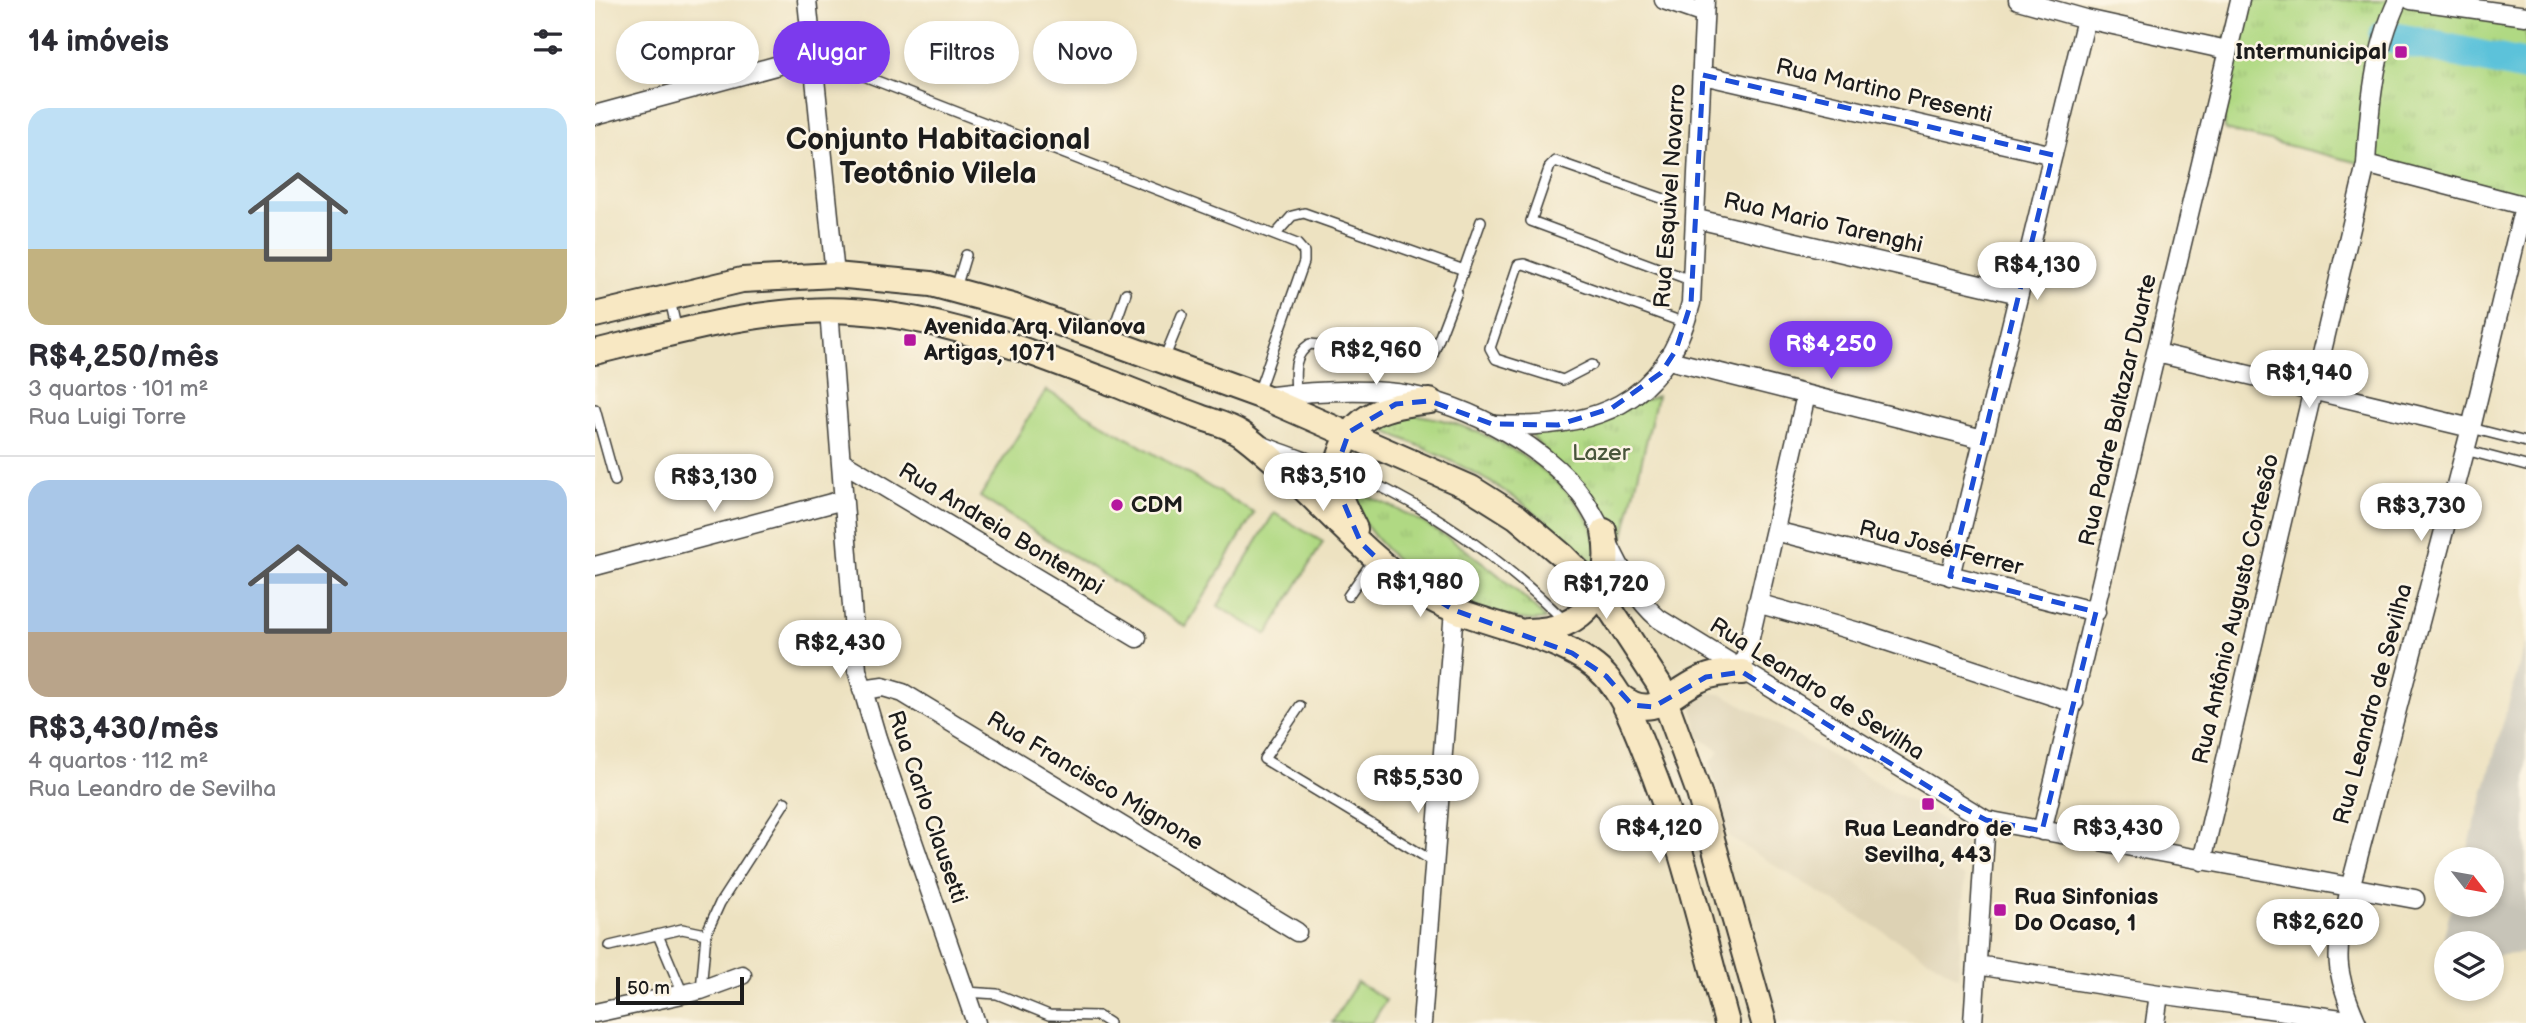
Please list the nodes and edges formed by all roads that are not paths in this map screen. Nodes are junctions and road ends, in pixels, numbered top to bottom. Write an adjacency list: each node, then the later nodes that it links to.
1 (807, 0): 10 (street)
2 (1664, 0): 7 (street)
3 (2018, 0): 9 (street)
4 (2241, 0): 11 (street, Rua Padre Baltazar Duarte)
5 (2398, 0): 18 (street, Rua Antônio Augusto Cortesão)
6 (2411, 0): 8 (street)
7 (1704, 7): 13 (street, Rua Esquivel Navarro)
8 (2526, 16)
9 (2087, 19): 11 (street); 17 (street)
10 (809, 21)
11 (2227, 50): 39 (street, Rua Padre Baltazar Duarte)
12 (773, 67): 16 (street)
13 (1703, 75): 17 (street, Rua Martino Presenti); 21 (street, Rua Esquivel Navarro)
14 (814, 84): 26 (street)
15 (885, 84): 23 (lane)
16 (595, 115)
17 (2053, 155): 30 (street)
18 (2365, 164): 20 (street); 43 (street, Rua Antônio Augusto Cortesão)
19 (1667, 200): 27 (lane)
20 (2525, 206): 50 (street, Rua Leandro de Sevilha)
21 (1697, 219): 27 (street, Rua Esquivel Navarro); 30 (street, Rua Mario Tarenghi)
22 (1481, 220): 25 (lane)
23 (1275, 235): 25 (lane); 46 (lane)
24 (966, 255): 28 (lane)
25 (1464, 270): 44 (lane)
26 (835, 275): 28 (main road); 31 (main road)
27 (1693, 281): 35 (street, Rua Esquivel Navarro)
28 (956, 290): 37 (main road)
29 (1126, 293): 37 (lane)
30 (2019, 294): 53 (street)
31 (670, 297): 33 (main road); 36 (lane)
32 (828, 310): 36 (main road); 51 (main road); 56 (street, Rua Carlo Clausetti)
33 (595, 315)
34 (1182, 315): 41 (lane)
35 (1686, 323): 40 (street, Rua Esquivel Navarro); 42 (lane)
36 (678, 332): 38 (main road)
37 (1109, 341): 41 (main road)
38 (595, 352)
39 (2157, 353): 43 (street); 70 (street, Rua Padre Baltazar Duarte)
40 (1669, 360): 45 (street); 49 (street, Rua Esquivel Navarro)
41 (1163, 361): 46 (main road)
42 (1592, 365)
43 (2313, 392): 50 (street); 84 (street, Rua Antônio Augusto Cortesão)
44 (1296, 393): 46 (street, Rua Leandro de Sevilha); 47 (street, Rua Leandro de Sevilha)
45 (1806, 395): 53 (street); 62 (street)
46 (1260, 396): 52 (main road)
47 (1430, 401): 49 (street, Rua Leandro de Sevilha); 52 (main road)
48 (595, 409): 59 (lane)
49 (1492, 424): 61 (street, Rua Leandro de Sevilha)
50 (2471, 428): 54 (lane); 55 (street, Rua Leandro de Sevilha)
51 (1239, 431): 58 (lane); 63 (main road)
52 (1349, 432): 58 (main road); 66 (main road)
53 (1983, 439): 65 (street)
54 (2526, 442)
55 (2465, 450): 57 (lane); 85 (street, Rua Leandro de Sevilha)
56 (841, 461): 60 (street, Rua Carlo Clausetti); 73 (street, Rua Andreia Bontempi)
57 (2526, 466)
58 (1336, 470): 63 (main road); 71 (lane)
59 (615, 481)
60 (843, 500): 64 (street); 75 (street, Rua Carlo Clausetti)
61 (1604, 531): 66 (main road); 74 (street, Rua Leandro de Sevilha)
62 (1775, 531): 65 (street, Rua José Ferrer); 68 (street)
63 (1368, 550): 67 (lane); 69 (main road)
64 (595, 566)
65 (1950, 576): 70 (street, Rua José Ferrer)
66 (1599, 592): 71 (main road); 77 (main road)
67 (1348, 596)
68 (1757, 603): 74 (street); 78 (street)
69 (1454, 610): 72 (main road); 83 (street)
70 (2096, 611): 78 (street, Rua Padre Baltazar Duarte)
71 (1569, 624): 72 (main road)
72 (1516, 632): 76 (main road)
73 (1137, 638)
74 (1742, 671): 77 (main road); 81 (street, Rua Leandro de Sevilha)
75 (862, 690): 87 (street, Rua Francisco Mignone); 94 (street, Rua Carlo Clausetti)
76 (1621, 696): 77 (main road); 102 (main road)
77 (1666, 699): 103 (main road)
78 (2074, 704): 82 (street, Rua Padre Baltazar Duarte)
79 (1300, 706): 83 (lane)
80 (785, 802): 88 (lane)
81 (1986, 820): 82 (street, Rua Leandro de Sevilha); 91 (street)
82 (2042, 831): 84 (street, Rua Leandro de Sevilha)
83 (1434, 862): 101 (street)
84 (2201, 862): 85 (street, Rua Leandro de Sevilha)
85 (2350, 888): 86 (street, Rua Leandro de Sevilha); 98 (street)
86 (2415, 899)
87 (1297, 932)
88 (706, 934): 89 (lane); 93 (lane)
89 (659, 935): 90 (lane); 95 (lane)
90 (610, 946)
91 (1977, 965): 96 (street); 104 (street)
92 (742, 975): 93 (street)
93 (701, 990): 95 (street)
94 (966, 992): 99 (street, Rua Carlo Clausetti); 100 (lane)
95 (683, 994): 97 (street)
96 (2158, 994): 98 (street); 105 (street)
97 (595, 1013)
98 (2357, 1022)
99 (977, 1023)
100 (1109, 1023)
101 (1422, 1023)
102 (1727, 1023)
103 (1764, 1023)
104 (1973, 1023)
105 (2155, 1023)

